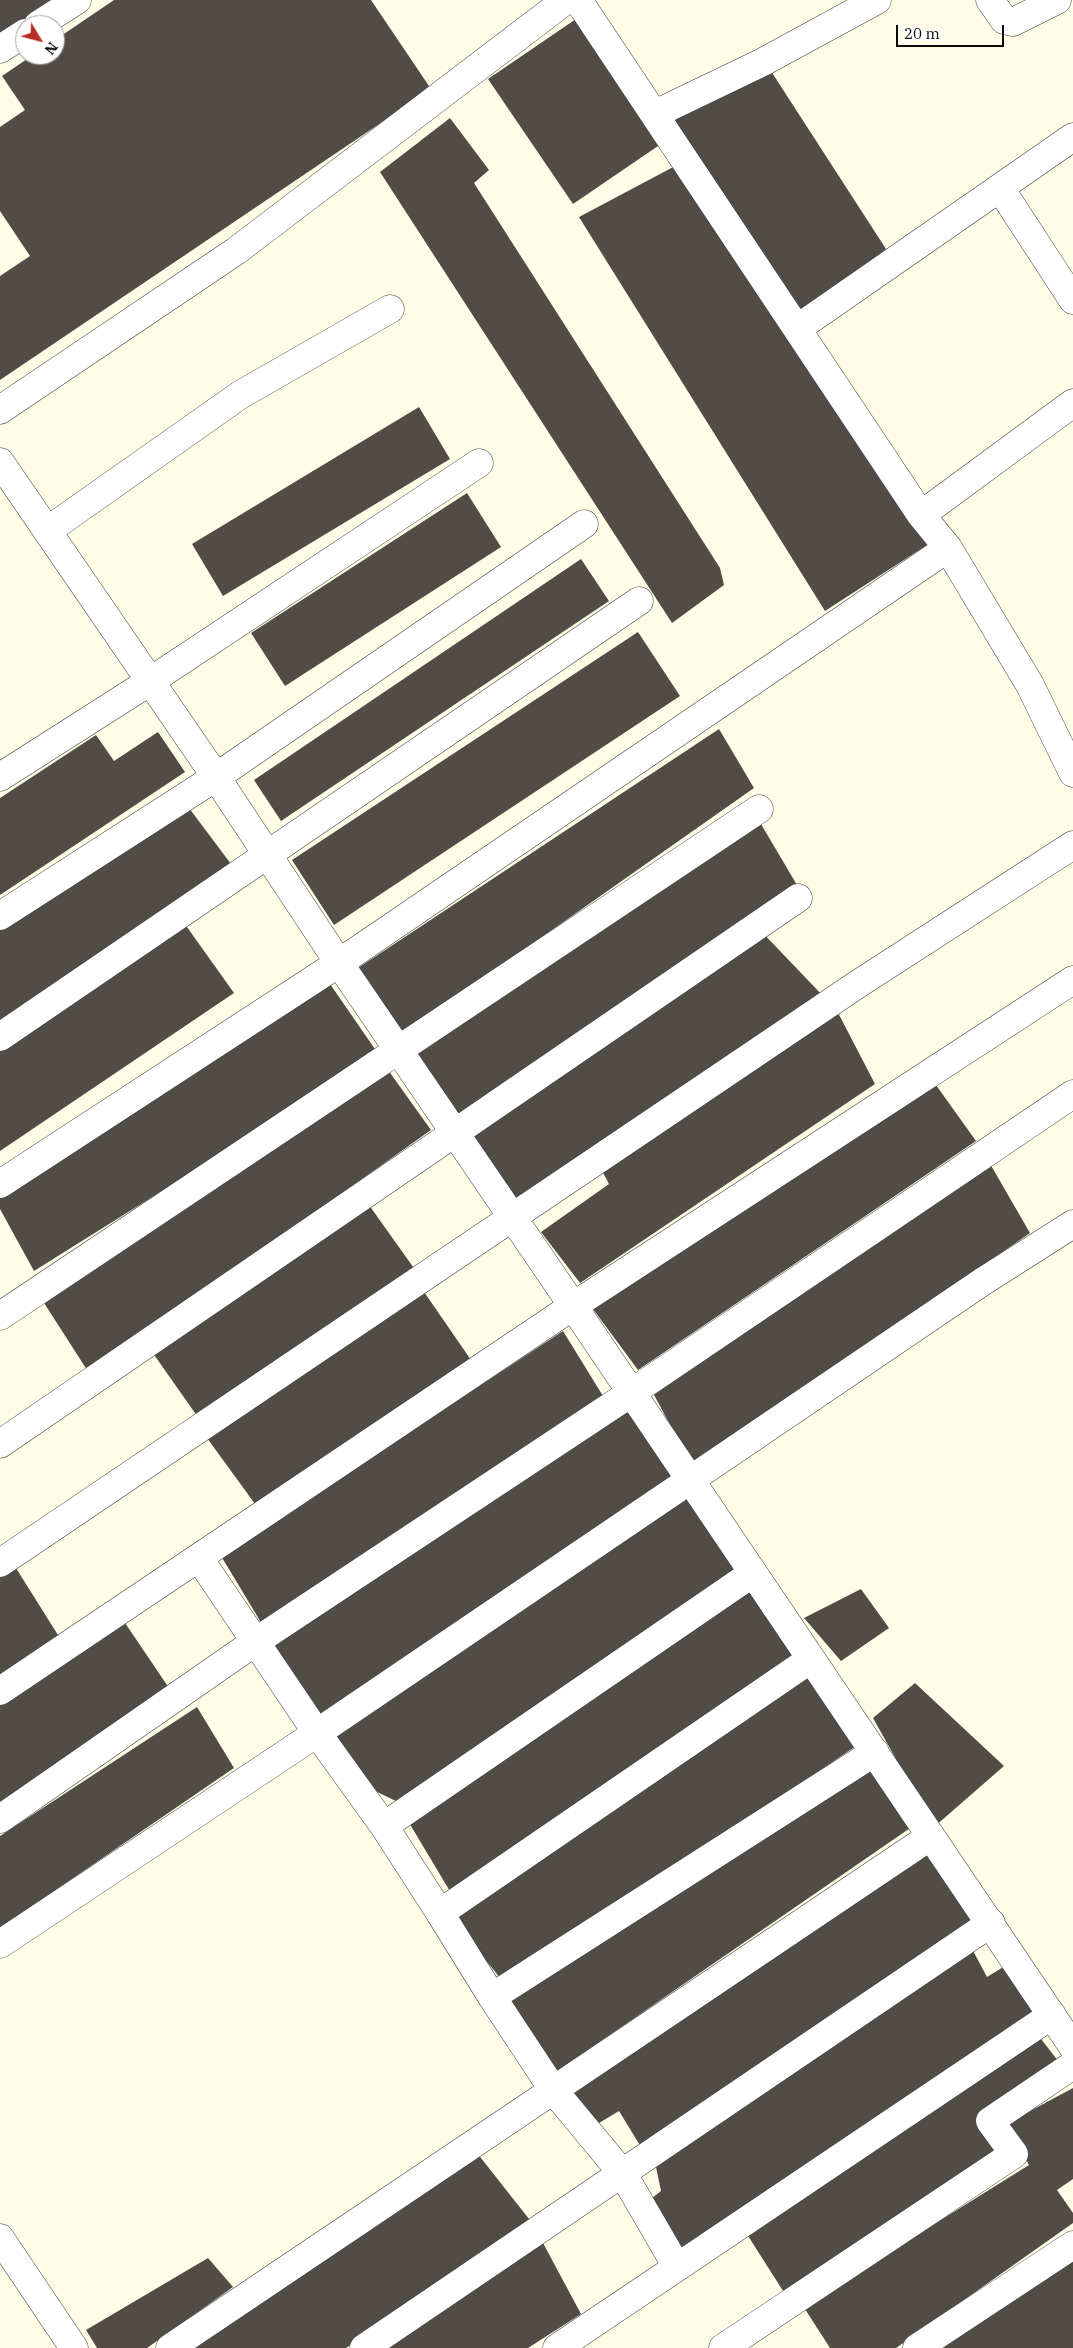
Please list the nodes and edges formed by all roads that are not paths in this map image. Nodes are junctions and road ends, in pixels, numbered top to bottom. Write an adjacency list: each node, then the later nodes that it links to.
1 (77, 0): 7 (street)
2 (566, 0): 17 (street)
3 (578, 0): 10 (street)
4 (990, 0): 5 (street)
5 (1057, 0)
6 (870, 1): 10 (street)
7 (54, 15)
8 (15, 39): 9 (street)
9 (0, 49)
10 (655, 114): 15 (street)
11 (1073, 138): 12 (street)
12 (1000, 188): 13 (street); 15 (street)
13 (1073, 300)
14 (390, 310): 22 (street)
15 (798, 328): 20 (street)
16 (1073, 402): 20 (street)
17 (0, 410)
18 (0, 462): 22 (street)
19 (479, 463): 25 (street)
20 (921, 515): 23 (street)
21 (584, 524): 29 (street)
22 (47, 531): 25 (street)
23 (948, 548): 26 (street); 35 (street)
24 (639, 601): 32 (street)
25 (150, 682): 28 (street); 29 (street)
26 (1065, 734): 27 (street)
27 (1073, 773)
28 (0, 777)
29 (216, 777): 32 (street); 34 (street)
30 (759, 809): 38 (street)
31 (1073, 845): 42 (street)
32 (267, 856): 35 (street); 37 (street)
33 (798, 898): 40 (street)
34 (0, 916)
35 (339, 963): 38 (street); 41 (street)
36 (1073, 980): 44 (street)
37 (0, 1037)
38 (398, 1050): 40 (street); 45 (street)
39 (1073, 1094): 46 (street)
40 (454, 1133): 42 (street); 47 (street)
41 (0, 1184)
42 (512, 1218): 44 (street); 50 (street)
43 (1073, 1224): 48 (street)
44 (573, 1306): 46 (street); 49 (street)
45 (0, 1316)
46 (630, 1392): 48 (street); 52 (street)
47 (0, 1444)
48 (689, 1479): 51 (street); 55 (street)
49 (200, 1558): 52 (street); 54 (street)
50 (0, 1564)
51 (753, 1573): 53 (street); 58 (street)
52 (255, 1642): 55 (street); 57 (street)
53 (812, 1659): 56 (street); 60 (street)
54 (0, 1691)
55 (317, 1733): 58 (street); 62 (street)
56 (875, 1752): 59 (street); 63 (street)
57 (0, 1819)
58 (384, 1826): 60 (street)
59 (930, 1836): 61 (street); 67 (street)
60 (440, 1913): 63 (street)
61 (991, 1923): 64 (street); 68 (street)
62 (0, 1944)
63 (492, 1997): 67 (street)
64 (1052, 2015): 65 (street); 71 (street)
65 (1073, 2047)
66 (1073, 2065): 76 (street)
67 (554, 2091): 68 (street); 73 (street)
68 (623, 2174): 71 (street); 74 (street)
69 (0, 2238): 72 (street)
70 (1073, 2245): 77 (street)
71 (677, 2267): 75 (street)
72 (74, 2348)
73 (170, 2348)
74 (364, 2348)
75 (557, 2348)
76 (724, 2348)
77 (917, 2348)

